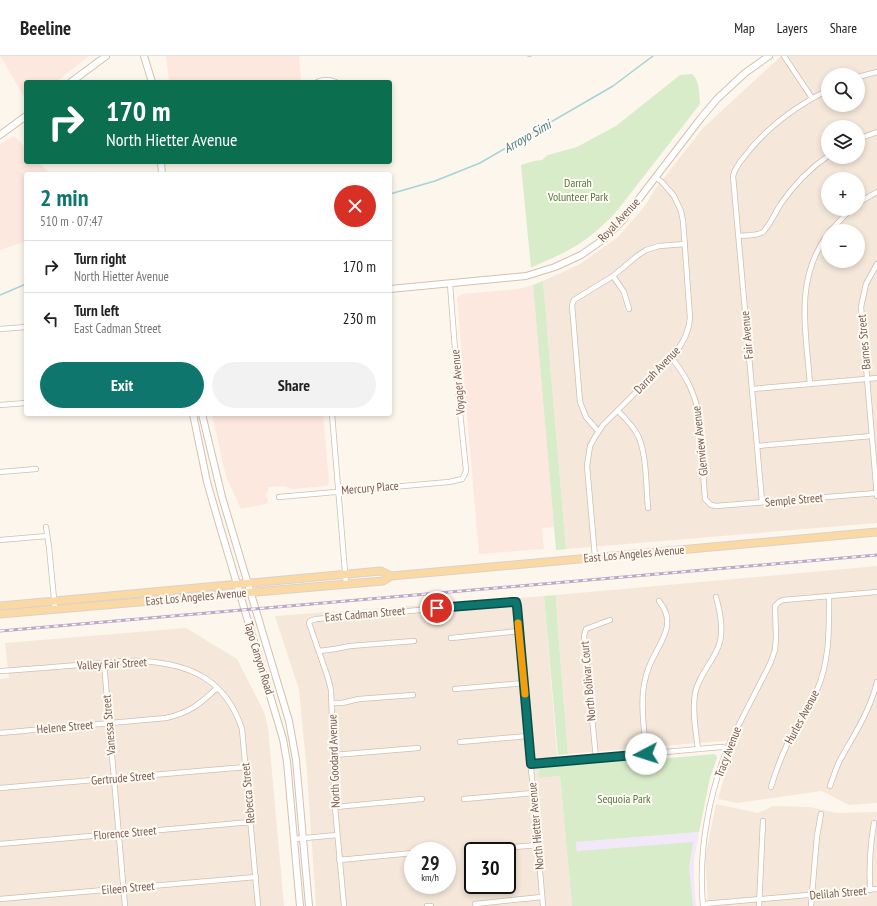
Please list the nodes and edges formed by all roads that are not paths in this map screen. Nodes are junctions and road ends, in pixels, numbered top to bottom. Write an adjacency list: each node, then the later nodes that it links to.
1 (106, 56): 7 (main road)
2 (144, 56): 8 (main road)
3 (769, 56): 16 (main road, Royal Avenue)
4 (784, 56): 10 (street)
5 (877, 72): 6 (street)
6 (865, 75)
7 (74, 80)
8 (151, 80)
9 (821, 94): 10 (street)
10 (812, 98): 21 (street, Fair Avenue)
11 (24, 117): 13 (main road)
12 (877, 132): 14 (street)
13 (0, 135)
14 (865, 136)
15 (821, 162): 21 (street)
16 (655, 177): 22 (street, Darrah Avenue); 26 (main road, Royal Avenue)
17 (877, 192): 18 (street)
18 (865, 199)
19 (844, 216): 20 (street)
20 (837, 224)
21 (739, 236): 35 (street, Fair Avenue)
22 (685, 244): 25 (street); 31 (street, Darrah Avenue)
23 (821, 245): 34 (street)
24 (877, 264): 33 (street, Barnes Street)
25 (613, 276): 28 (street); 42 (street)
26 (450, 284): 27 (main road, Royal Avenue); 47 (street, Voyager Avenue)
27 (392, 289)
28 (629, 309)
29 (24, 327): 30 (street)
30 (0, 330)
31 (671, 357): 38 (street, Darrah Avenue); 52 (street, Glenview Avenue)
32 (877, 378): 33 (street)
33 (867, 379): 34 (street); 43 (street, Barnes Street)
34 (810, 384): 35 (street)
35 (752, 389): 44 (street, Fair Avenue)
36 (24, 403): 37 (street)
37 (0, 405)
38 (618, 411): 42 (street, Darrah Avenue); 53 (street)
39 (193, 416): 62 (main road, Tapo Canyon Road)
40 (202, 416): 61 (main road, Tapo Canyon Road)
41 (332, 416): 48 (street)
42 (598, 431): 58 (street, Darrah Avenue)
43 (872, 436): 44 (street); 49 (street, Barnes Street)
44 (757, 446): 51 (street, Fair Avenue)
45 (36, 469): 46 (street)
46 (0, 472)
47 (462, 479): 48 (street, Mercury Place)
48 (339, 491): 50 (street, Mercury Place); 59 (street)
49 (877, 494): 51 (street, Semple Street)
50 (279, 498)
51 (762, 502): 52 (street, Semple Street)
52 (711, 505)
53 (648, 508)
54 (46, 527): 56 (street)
55 (877, 532): 58 (main road, East Los Angeles Avenue)
56 (47, 536): 57 (street); 69 (street)
57 (0, 540)
58 (595, 558): 60 (main road, East Los Angeles Avenue)
59 (345, 574): 60 (main road, East Los Angeles Avenue); 61 (main road, East Los Angeles Avenue); 63 (street)
60 (392, 576): 63 (main road, East Los Angeles Avenue)
61 (247, 582): 62 (main road, East Los Angeles Avenue); 64 (main road, Tapo Canyon Road)
62 (236, 583): 66 (main road, Tapo Canyon Road); 69 (main road, East Los Angeles Avenue)
63 (346, 584): 64 (main road, East Los Angeles Avenue)
64 (250, 592): 66 (main road, East Los Angeles Avenue); 116 (main road, Tapo Canyon Road)
65 (877, 592): 68 (street)
66 (240, 593): 73 (main road, East Los Angeles Avenue); 115 (main road, Tapo Canyon Road)
67 (716, 596): 95 (street)
68 (829, 596): 94 (street, Tracy Avenue); 104 (street, Hurles Avenue)
69 (54, 600): 72 (main road, East Los Angeles Avenue); 73 (street)
70 (660, 601): 96 (street)
71 (516, 602): 76 (street, East Cadman Street); 77 (street, North Hietter Avenue)
72 (0, 606)
73 (55, 610): 74 (main road, East Los Angeles Avenue)
74 (0, 614)
75 (610, 620): 98 (street, North Bolivar Court)
76 (310, 621): 80 (street, North Goodard Avenue)
77 (519, 631): 78 (street); 84 (street, North Hietter Avenue)
78 (451, 638)
79 (414, 641): 80 (street)
80 (319, 650): 88 (street, North Goodard Avenue)
81 (104, 663): 82 (street, Valley Fair Street); 85 (street, Valley Fair Street); 89 (street, Vanessa Street)
82 (0, 671)
83 (877, 682): 102 (street)
84 (524, 683): 86 (street); 91 (street, North Hietter Avenue)
85 (217, 688): 89 (street, Helene Street); 100 (street, Rebecca Street)
86 (455, 689)
87 (413, 695): 88 (street)
88 (332, 703): 97 (street, North Goodard Avenue)
89 (109, 723): 90 (street, Helene Street); 101 (street, Vanessa Street)
90 (0, 733)
91 (528, 736): 92 (street); 99 (street, North Hietter Avenue)
92 (460, 742)
93 (418, 748): 97 (street)
94 (727, 748): 95 (street); 131 (street, Tracy Avenue)
95 (698, 749): 96 (street)
96 (646, 754): 98 (street)
97 (334, 755): 108 (street, North Goodard Avenue)
98 (596, 758): 99 (street)
99 (531, 764): 105 (street, North Hietter Avenue)
100 (246, 767): 101 (street, Gertrude Street); 111 (street, Rebecca Street)
101 (114, 778): 103 (street, Gertrude Street); 113 (street, Vanessa Street)
102 (830, 786)
103 (0, 788)
104 (771, 788)
105 (533, 793): 107 (street); 118 (street, North Hietter Avenue)
106 (422, 799): 108 (street)
107 (464, 799)
108 (335, 807): 114 (street, North Goodard Avenue)
109 (821, 814): 126 (street)
110 (763, 821): 129 (street)
111 (251, 822): 113 (street, Florence Street); 122 (street, Rebecca Street)
112 (874, 824): 125 (street)
113 (118, 834): 117 (street, Florence Street); 123 (street, Vanessa Street)
114 (337, 836): 116 (street); 121 (street, North Goodard Avenue)
115 (294, 839): 116 (street); 134 (main road, Tapo Canyon Road)
116 (304, 839): 135 (main road, Tapo Canyon Road)
117 (0, 844)
118 (538, 845): 119 (street); 127 (street, North Hietter Avenue)
119 (516, 847)
120 (404, 854): 121 (street)
121 (339, 860): 136 (street, North Goodard Avenue)
122 (256, 877): 123 (street, Eileen Street); 133 (street, Rebecca Street)
123 (123, 889): 128 (street, Eileen Street); 132 (street, Vanessa Street)
124 (877, 889): 125 (street, Delilah Street)
125 (870, 890): 126 (street, Delilah Street)
126 (811, 895): 129 (street, Delilah Street); 141 (street)
127 (542, 897): 130 (street); 139 (street, North Hietter Avenue)
128 (0, 899)
129 (758, 899): 131 (street, Delilah Street); 140 (street)
130 (475, 904)
131 (703, 905)
132 (124, 906)
133 (258, 906)
134 (300, 906)
135 (309, 906)
136 (344, 906)
137 (427, 906): 138 (street)
138 (431, 906)
139 (543, 906)
140 (759, 906)
141 (811, 906)

